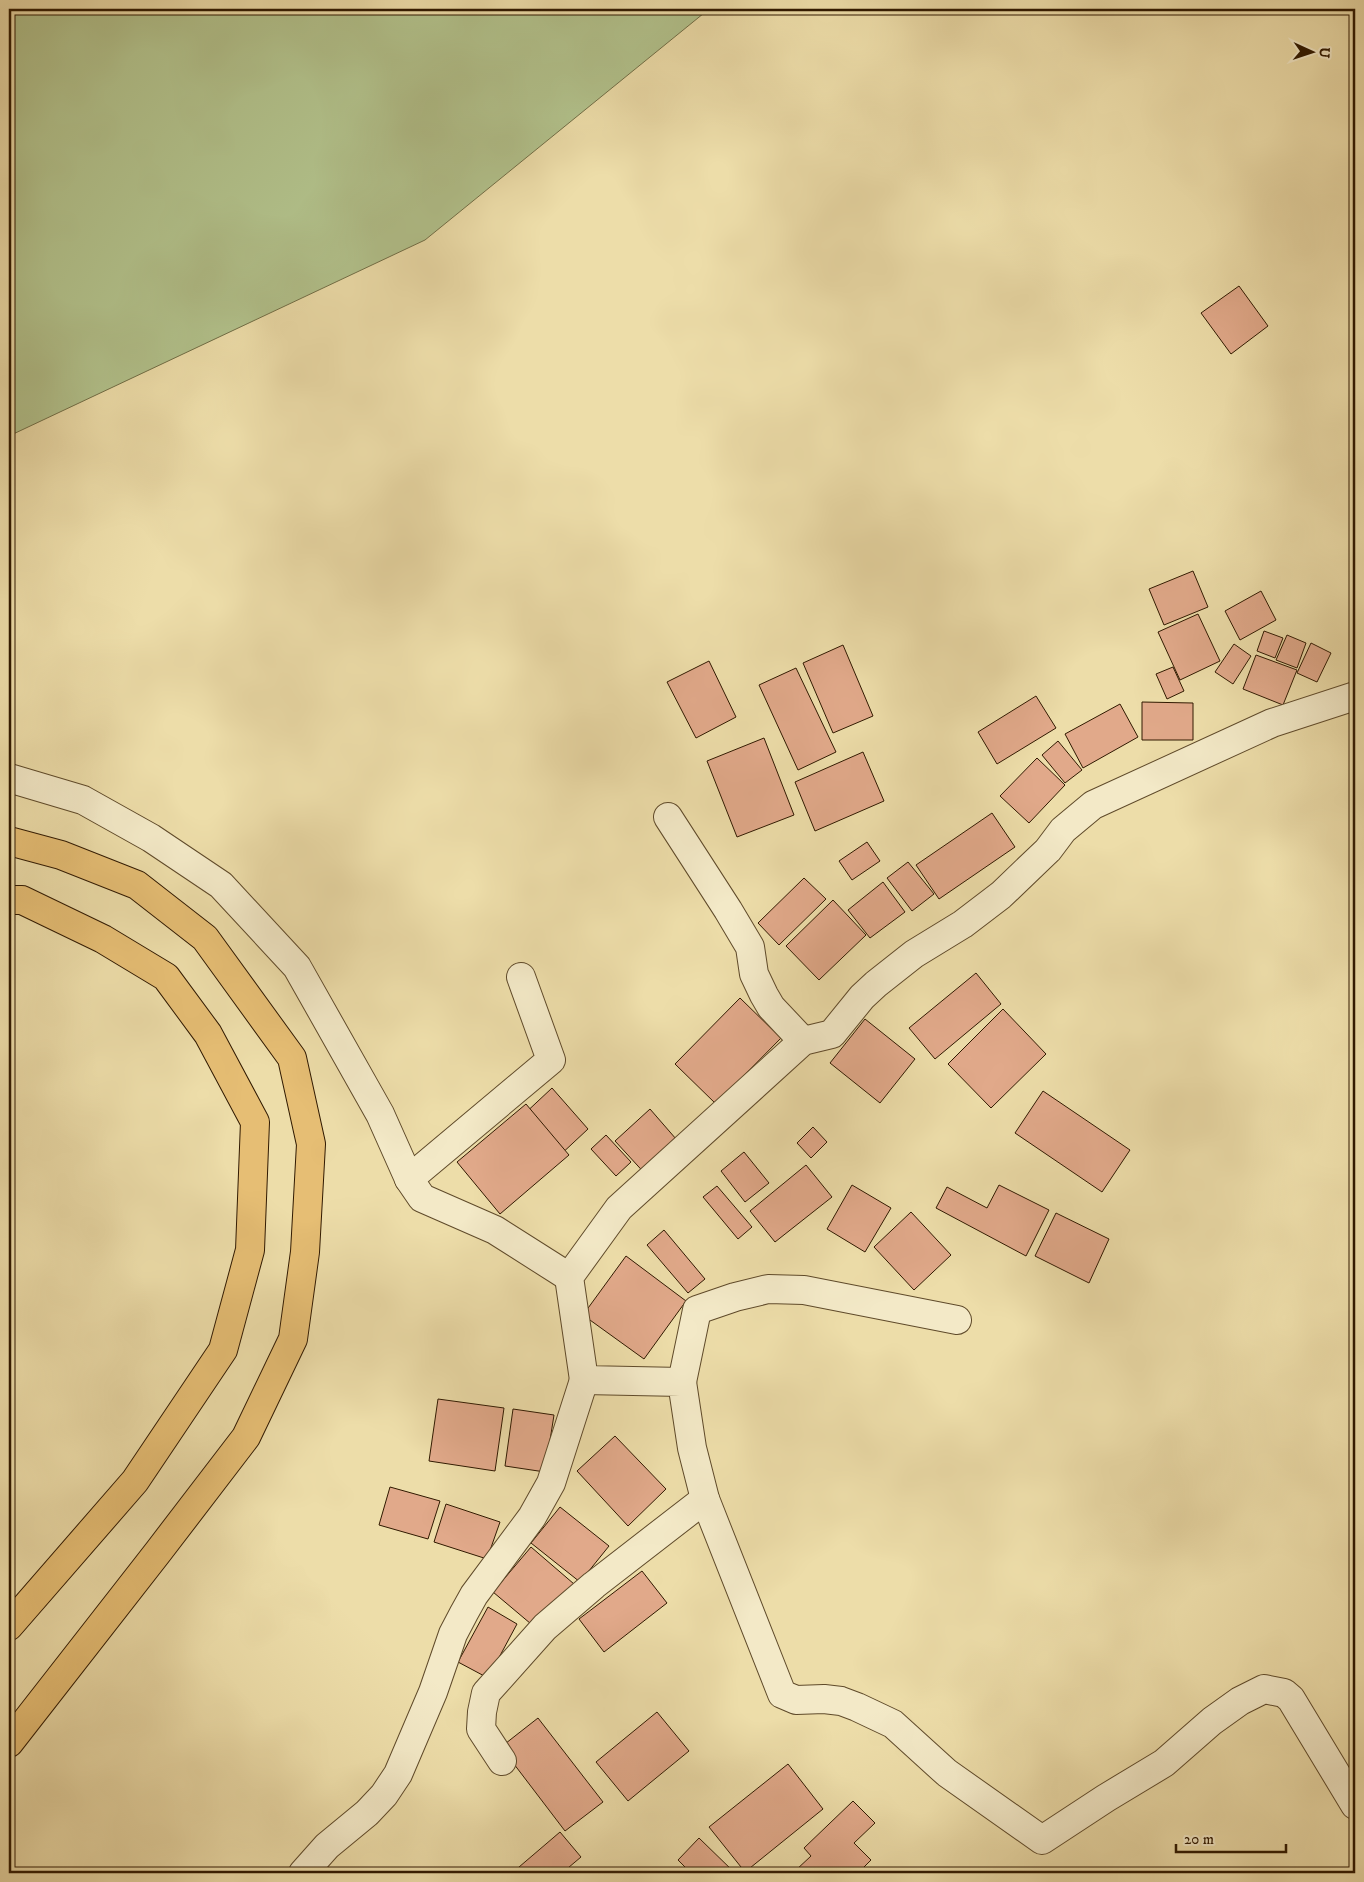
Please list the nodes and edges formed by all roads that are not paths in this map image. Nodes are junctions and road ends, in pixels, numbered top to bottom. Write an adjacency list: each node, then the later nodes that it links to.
1 (1355, 696): 7 (street)
2 (9, 778): 8 (street)
3 (668, 817): 7 (street)
4 (9, 841): 15 (highway)
5 (9, 900): 14 (highway)
6 (521, 977): 8 (street)
7 (803, 1040): 9 (street)
8 (409, 1179): 9 (street)
9 (568, 1277): 11 (street)
10 (957, 1320): 12 (street)
11 (584, 1380): 12 (street); 18 (street)
12 (682, 1382): 13 (street)
13 (705, 1499): 16 (street); 17 (street)
14 (9, 1626)
15 (9, 1743)
16 (502, 1760)
17 (1355, 1805)
18 (303, 1873)

